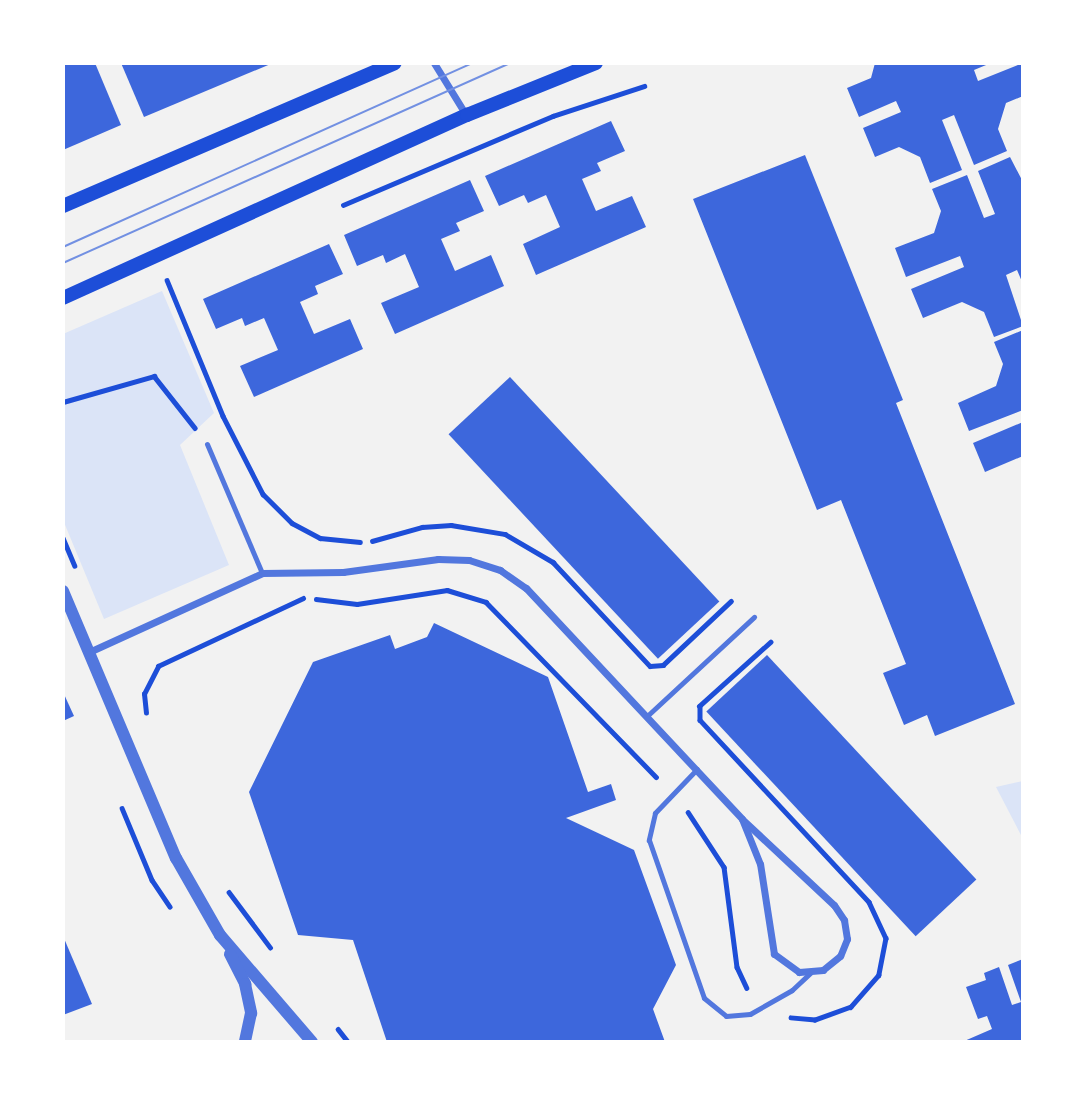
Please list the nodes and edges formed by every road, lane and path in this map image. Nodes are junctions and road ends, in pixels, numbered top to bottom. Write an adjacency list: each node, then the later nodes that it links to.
1 (395, 63): 6 (main road)
2 (434, 63): 5 (street)
3 (596, 63): 5 (main road)
4 (644, 86): 7 (path)
5 (467, 116): 11 (main road)
6 (63, 206)
7 (334, 209)
8 (179, 274): 9 (path)
9 (166, 279): 10 (path); 13 (path)
10 (155, 285)
11 (63, 298)
12 (63, 401): 15 (path)
13 (223, 416): 14 (path); 21 (path)
14 (215, 422)
15 (200, 435)
16 (207, 444): 19 (lane)
17 (63, 538): 18 (path)
18 (78, 573)
19 (262, 573): 24 (street); 25 (street)
20 (63, 590): 24 (street)
21 (731, 601)
22 (754, 617): 25 (lane)
23 (771, 642): 34 (path)
24 (89, 652): 31 (street)
25 (648, 716): 27 (street)
26 (151, 726): 28 (path)
27 (697, 769): 28 (lane); 29 (street)
28 (673, 794): 34 (path); 34 (lane)
29 (742, 818): 33 (street); 33 (street)
30 (224, 884): 32 (path)
31 (220, 935): 36 (street); 37 (street)
32 (273, 951)
33 (810, 973): 34 (lane)
34 (764, 1005)
35 (331, 1022): 38 (path)
36 (244, 1042)
37 (312, 1042)
38 (348, 1042)

